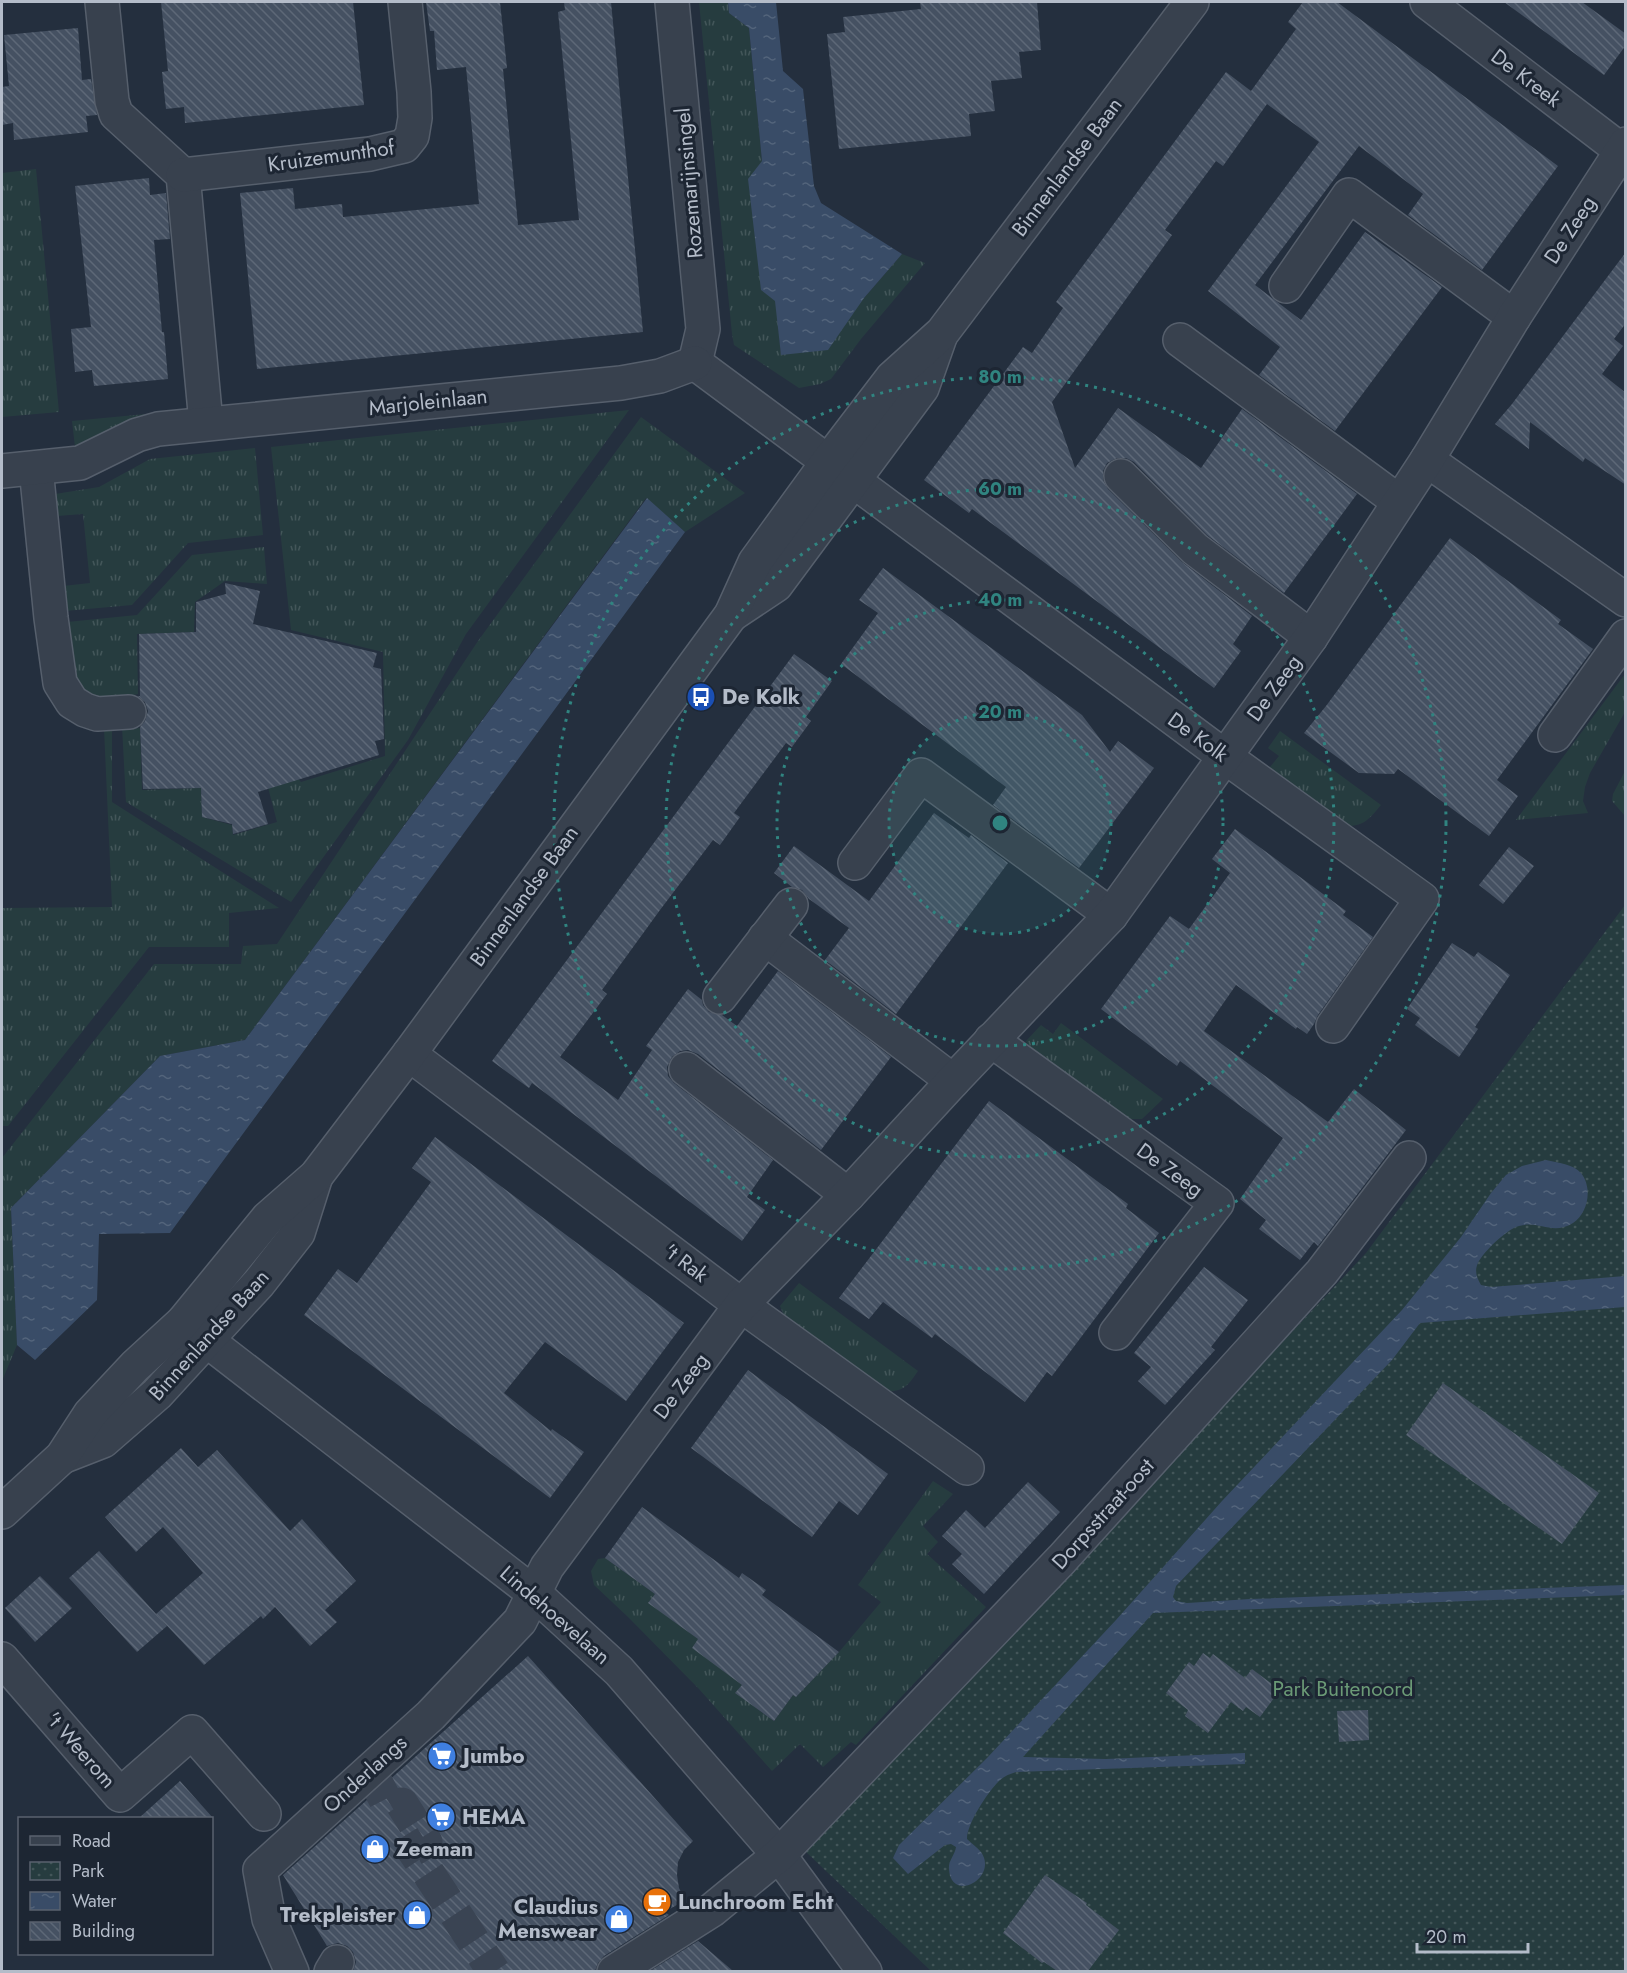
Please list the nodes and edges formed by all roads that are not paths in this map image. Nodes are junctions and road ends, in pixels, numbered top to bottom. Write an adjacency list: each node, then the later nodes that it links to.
1 (102, 2): 7 (street)
2 (405, 2): 7 (street, Kruizemunthof)
3 (672, 2): 11 (street, Rozemarijnsingel)
4 (1192, 2): 16 (street, Binnenlandse Baan)
5 (1427, 2): 6 (street, De Kreek)
6 (1624, 150): 9 (street, De Zeeg)
7 (183, 175): 12 (street)
8 (1287, 286): 9 (street)
9 (1514, 317): 13 (street, De Zeeg)
10 (1180, 340): 18 (street)
11 (695, 363): 12 (street, Marjoleinlaan); 16 (street)
12 (206, 423): 14 (street, Marjoleinlaan)
13 (1427, 460): 18 (street, De Zeeg); 19 (street)
14 (36, 468): 15 (street, Marjoleinlaan); 22 (street)
15 (2, 471)
16 (839, 472): 24 (street, De Kolk); 32 (street, Binnenlandse Baan)
17 (1121, 476): 21 (street, De Zeeg)
18 (1398, 501): 21 (street, De Zeeg)
19 (1626, 600)
20 (1626, 636): 23 (street)
21 (1311, 637): 24 (street, De Zeeg)
22 (129, 712)
23 (1555, 735)
24 (1224, 756): 27 (street, De Zeeg); 30 (street, De Kolk)
25 (855, 863): 27 (street)
26 (791, 905): 28 (street)
27 (1111, 915): 31 (street, De Zeeg)
28 (765, 938): 29 (street); 34 (street)
29 (720, 997)
30 (1333, 1026)
31 (991, 1040): 34 (street, De Zeeg); 39 (street, De Zeeg)
32 (409, 1054): 37 (street, 't Rak); 38 (street, Binnenlandse Baan)
33 (686, 1069): 36 (street)
34 (953, 1080): 36 (street, De Zeeg)
35 (1409, 1158): 45 (street, Dorpsstraat-oost)
36 (848, 1195): 37 (street, De Zeeg)
37 (741, 1305): 40 (street, 't Rak); 42 (street, De Zeeg)
38 (195, 1330): 41 (street, Binnenlandse Baan); 42 (street, Lindehoevelaan)
39 (1116, 1333)
40 (967, 1468)
41 (2, 1512)
42 (535, 1594): 45 (street, Lindehoevelaan); 46 (street, Onderlangs)
43 (2, 1659): 44 (street, 't Weerom)
44 (264, 1814)
45 (779, 1855): 47 (street, Dorpsstraat-oost); 48 (street, Lindehoevelaan)
46 (292, 1971)
47 (614, 1971)
48 (865, 1971)

